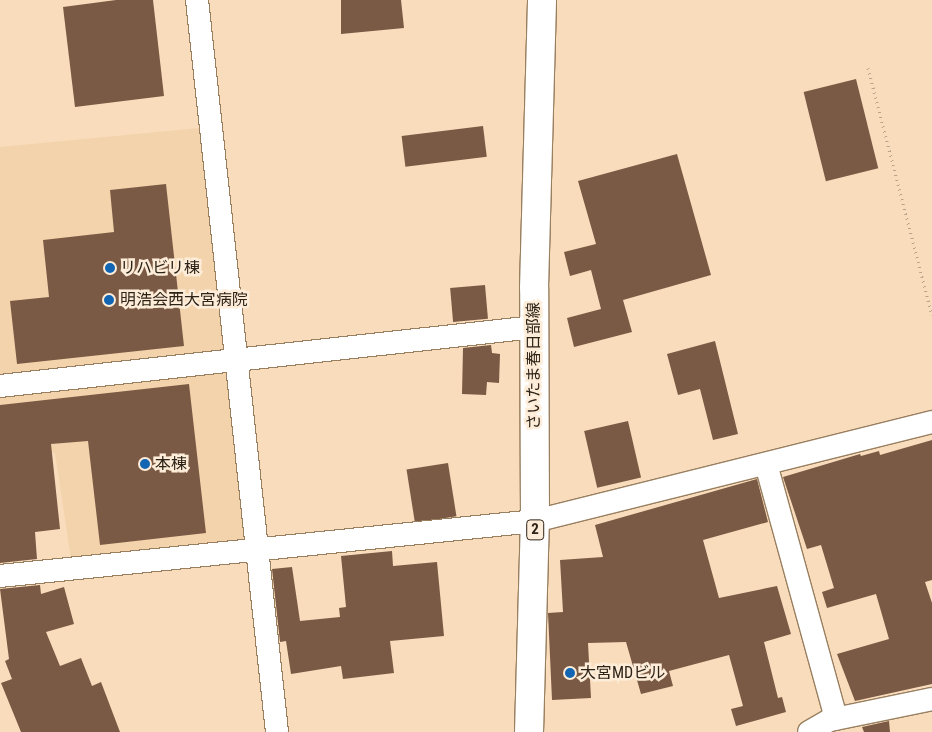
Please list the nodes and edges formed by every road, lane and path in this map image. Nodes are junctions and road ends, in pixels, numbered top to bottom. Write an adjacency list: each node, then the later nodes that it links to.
1 (197, 0): 6 (street)
2 (542, 0): 5 (main road, さいたま春日部線 / 2)
3 (868, 68): 4 (path)
4 (932, 315)
5 (534, 327): 6 (street); 10 (main road, さいたま春日部線 / 2)
6 (236, 361): 7 (street); 11 (street)
7 (0, 386)
8 (932, 422): 9 (street)
9 (766, 464): 10 (street); 14 (street)
10 (535, 521): 11 (street); 16 (main road, さいたま春日部線 / 2)
11 (257, 549): 12 (street); 15 (street)
12 (0, 576)
13 (932, 699): 14 (street)
14 (831, 724): 17 (street)
15 (277, 732)
16 (529, 732)
17 (809, 732)

